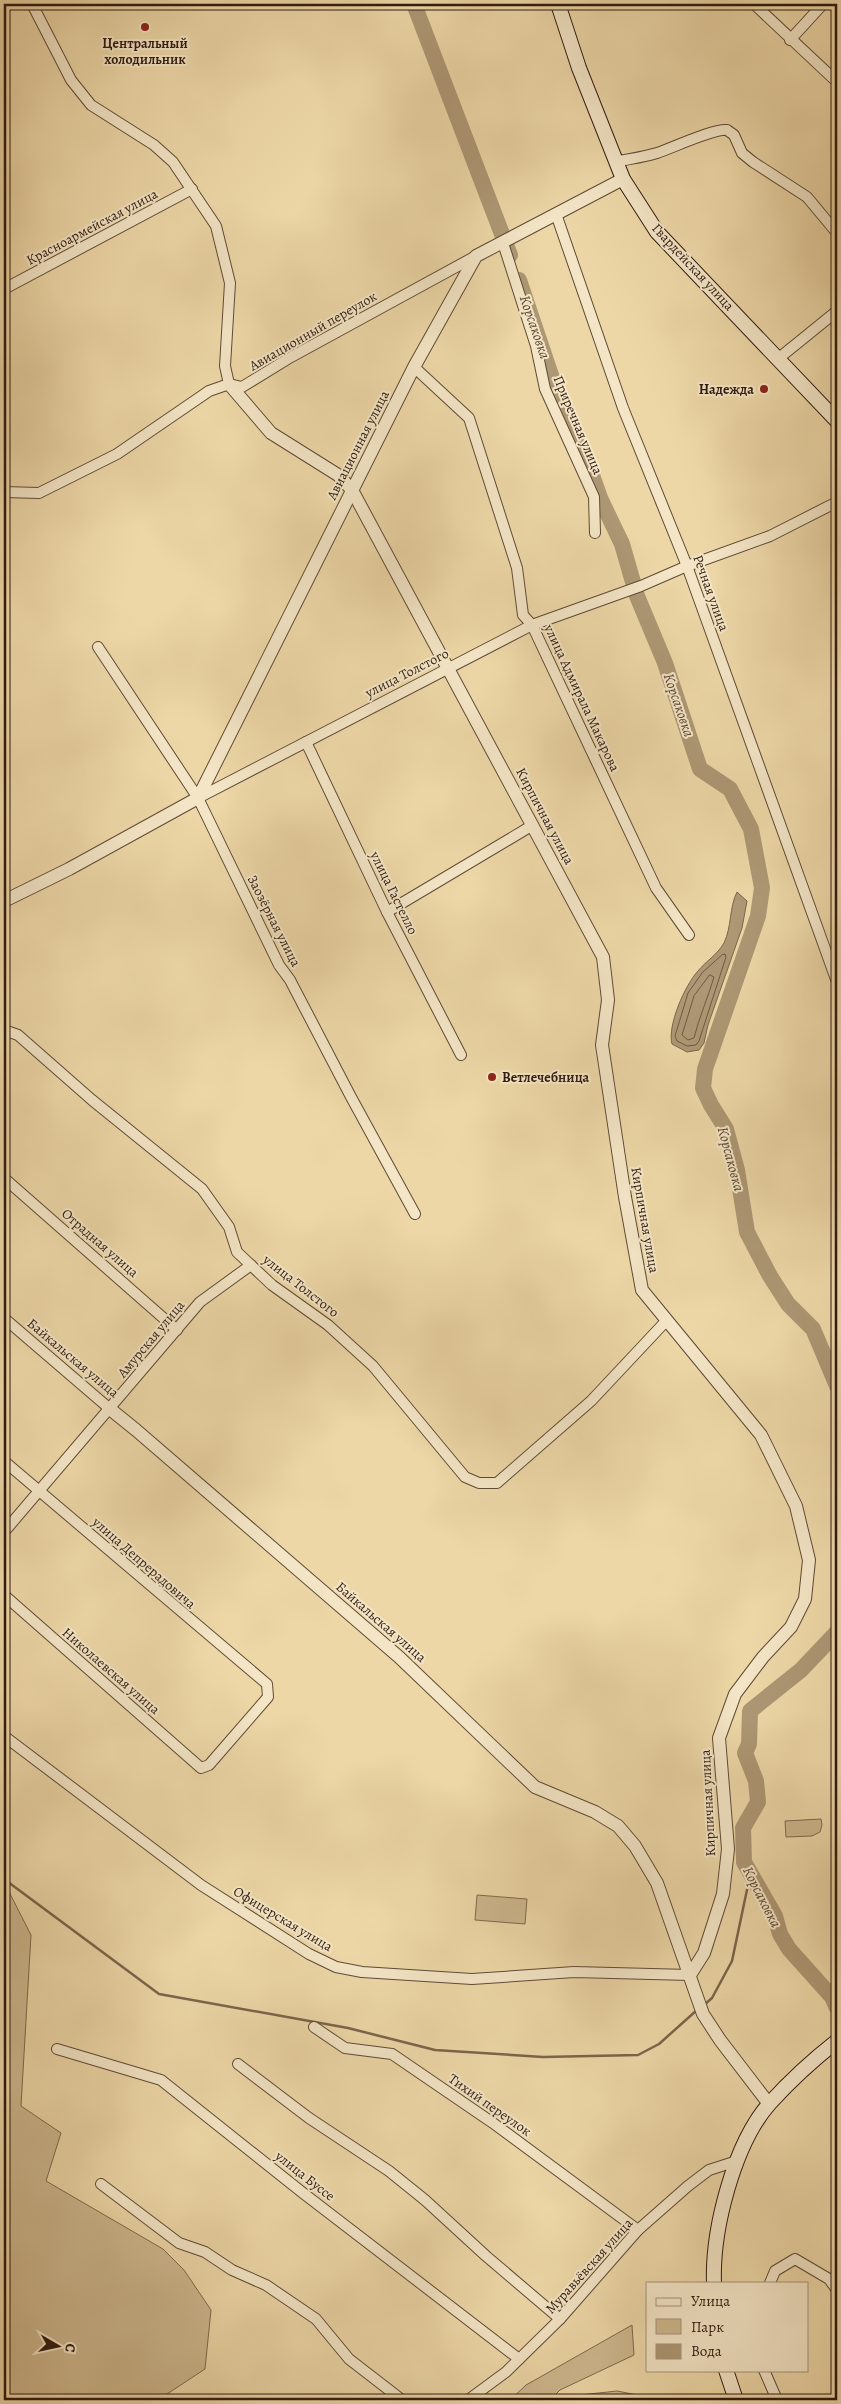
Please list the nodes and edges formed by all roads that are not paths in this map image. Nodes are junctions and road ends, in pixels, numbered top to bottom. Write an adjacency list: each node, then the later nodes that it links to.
1 (32, 4): 9 (street)
2 (558, 4): 7 (main road, Гвардейская улица)
3 (754, 4): 5 (street)
4 (822, 4): 5 (street)
5 (791, 39): 6 (street)
6 (837, 82)
7 (616, 162): 8 (main road, Гвардейская улица); 11 (street)
8 (623, 179): 10 (street); 17 (main road, Гвардейская улица)
9 (192, 189): 15 (street, Красноармейская улица); 19 (street)
10 (556, 214): 12 (street); 25 (street, Речная улица)
11 (837, 233): 13 (street)
12 (506, 242): 14 (street); 24 (street, Приречная улица)
13 (837, 255)
14 (476, 256): 18 (street, Авиационная улица); 19 (street, Авиационный переулок)
15 (4, 289)
16 (837, 311): 17 (street)
17 (779, 358): 20 (main road, Гвардейская улица)
18 (414, 367): 21 (street, Авиационная улица); 26 (street, улица Адмирала Макарова)
19 (229, 384): 21 (street, Кирпичная улица); 22 (street, Авиационный переулок)
20 (837, 421)
21 (352, 490): 28 (street, Кирпичная улица); 30 (street, Авиационная улица)
22 (4, 492)
23 (837, 502): 25 (street, улица Толстого)
24 (595, 533)
25 (687, 566): 26 (street, улица Толстого); 35 (street, Речная улица)
26 (532, 625): 28 (street, улица Толстого); 34 (street, улица Адмирала Макарова)
27 (98, 647): 30 (street, Заозёрная улица)
28 (448, 668): 29 (street, улица Толстого); 31 (street, Кирпичная улица)
29 (306, 742): 30 (street, улица Толстого); 33 (street, улица Гастелло)
30 (198, 798): 32 (street, улица Толстого); 39 (street, Заозёрная улица)
31 (533, 825): 33 (street); 42 (street, Кирпичная улица)
32 (4, 901)
33 (387, 912): 37 (street, улица Гастелло)
34 (689, 935)
35 (837, 982)
36 (4, 1030): 40 (street, улица Толстого)
37 (461, 1055)
38 (4, 1178): 43 (street, Отрадная улица)
39 (415, 1214)
40 (251, 1265): 42 (street, улица Толстого); 43 (street, Амурская улица)
41 (4, 1318): 44 (street, Байкальская улица)
42 (667, 1320): 51 (street, Кирпичная улица)
43 (177, 1330): 44 (street, Амурская улица)
44 (110, 1409): 46 (street, Амурская улица); 51 (street, Байкальская улица)
45 (4, 1461): 46 (street, улица Депрерадовича)
46 (40, 1492): 47 (street, Амурская улица); 50 (street, улица Депрерадовича)
47 (4, 1532)
48 (4, 1595): 50 (street, Николаевская улица)
49 (4, 1736): 51 (street, Офицерская улица)
50 (201, 1768)
51 (690, 1975): 56 (street)
52 (314, 2027): 59 (street, Тихий переулок)
53 (837, 2041): 56 (main road)
54 (57, 2048): 64 (street, улица Буссе)
55 (238, 2064): 63 (street)
56 (769, 2104): 57 (main road)
57 (737, 2161): 59 (street, Муравьёвская улица); 60 (main road)
58 (101, 2184): 67 (street)
59 (638, 2230): 63 (street, Муравьёвская улица)
60 (714, 2282)
61 (770, 2282): 62 (street)
62 (837, 2290)
63 (560, 2319): 64 (street, Муравьёвская улица)
64 (519, 2359): 68 (street, Муравьёвская улица)
65 (727, 2372): 69 (main road)
66 (765, 2372): 70 (street)
67 (402, 2400)
68 (468, 2400)
69 (736, 2400)
70 (777, 2400)

